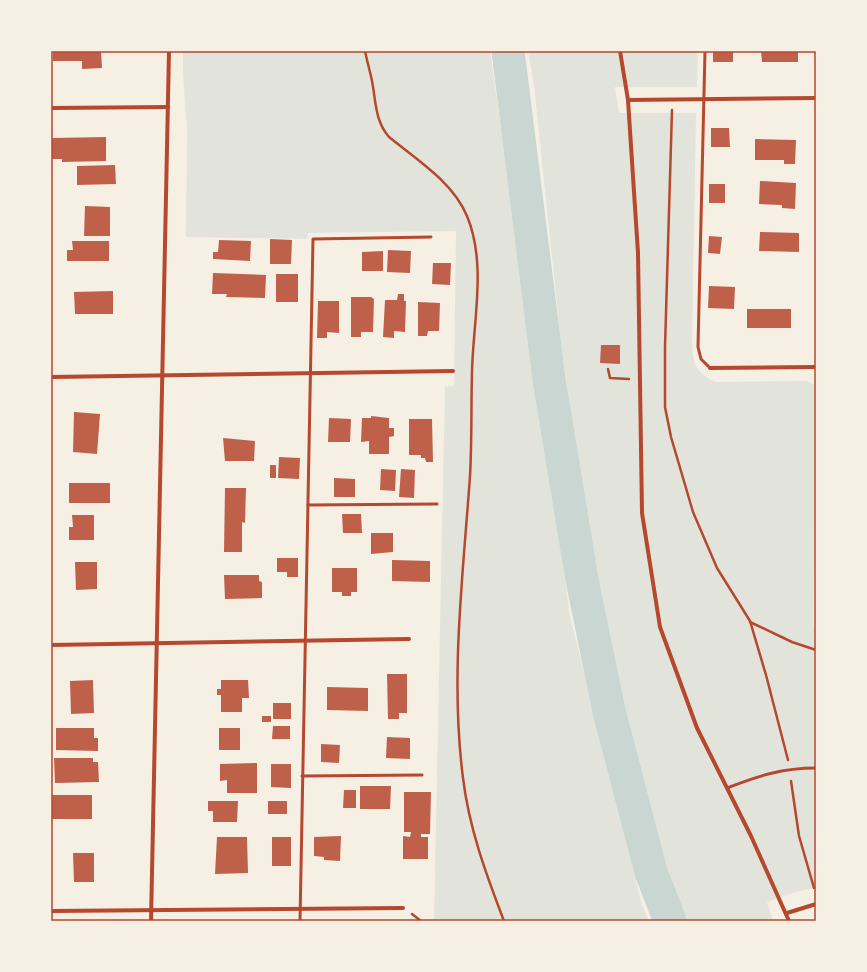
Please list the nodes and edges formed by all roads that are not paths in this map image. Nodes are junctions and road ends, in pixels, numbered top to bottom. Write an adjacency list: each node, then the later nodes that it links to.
1 (169, 51): 7 (street)
2 (620, 51): 6 (street)
3 (705, 51): 5 (lane)
4 (816, 98): 5 (street)
5 (705, 99): 6 (street); 11 (lane)
6 (628, 100): 25 (street)
7 (168, 107): 8 (street); 14 (street)
8 (51, 108)
9 (432, 237): 13 (lane)
10 (816, 367): 11 (street)
11 (710, 368)
12 (453, 372): 13 (street)
13 (310, 373): 14 (street); 17 (lane)
14 (162, 375): 15 (street); 20 (street)
15 (51, 377)
16 (437, 504): 17 (lane)
17 (308, 506): 19 (lane)
18 (409, 639): 19 (street)
19 (305, 641): 20 (street); 24 (lane)
20 (157, 643): 21 (street); 29 (street)
21 (51, 645)
22 (816, 768): 25 (lane)
23 (422, 775): 24 (lane)
24 (302, 776): 28 (lane)
25 (727, 788): 31 (street)
26 (816, 904): 31 (street)
27 (403, 908): 28 (street)
28 (300, 909): 29 (street); 33 (lane)
29 (151, 910): 30 (street); 32 (street)
30 (51, 911)
31 (787, 913): 34 (street)
32 (151, 921)
33 (300, 921)
34 (789, 921)

